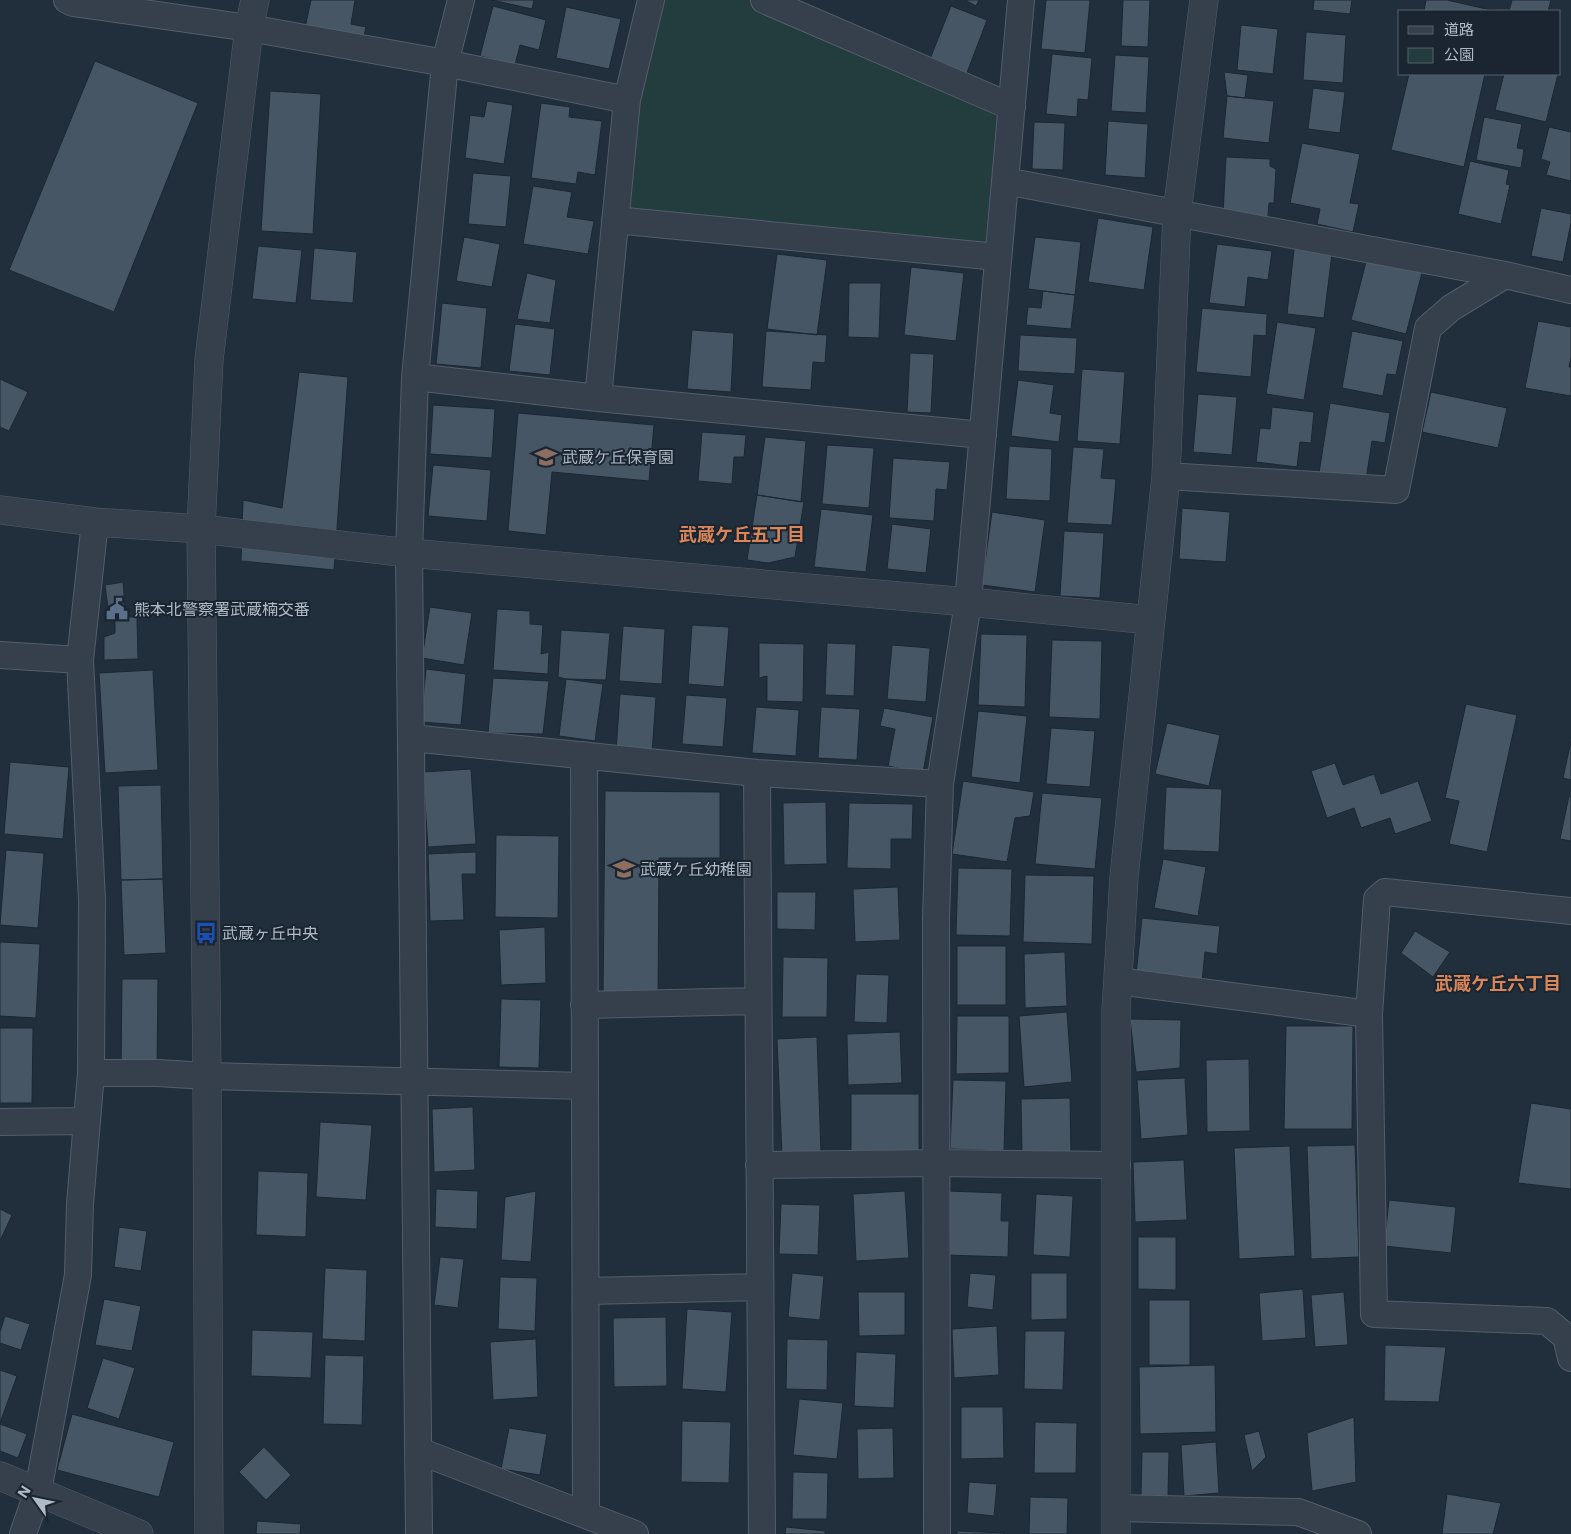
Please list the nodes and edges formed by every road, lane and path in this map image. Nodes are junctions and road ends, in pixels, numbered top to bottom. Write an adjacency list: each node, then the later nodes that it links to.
1 (255, 0): 8 (street)
2 (461, 0): 9 (street)
3 (651, 0): 10 (street)
4 (764, 0): 11 (street)
5 (1021, 0): 11 (street)
6 (1204, 0): 13 (street)
7 (71, 1): 8 (street)
8 (249, 28): 9 (street); 24 (street)
9 (445, 63): 10 (street); 18 (street)
10 (628, 100): 14 (street)
11 (1012, 107): 12 (street)
12 (1005, 181): 13 (street); 15 (street)
13 (1177, 213): 16 (street); 21 (street)
14 (615, 220): 15 (street); 19 (street)
15 (998, 257): 20 (street)
16 (1505, 275): 17 (street); 21 (street)
17 (1571, 290)
18 (415, 377): 19 (street); 25 (street)
19 (598, 398): 20 (street)
20 (983, 435): 26 (street)
21 (1166, 476): 27 (street)
22 (0, 510): 23 (street)
23 (95, 522): 24 (street); 29 (street)
24 (201, 530): 25 (street); 40 (street)
25 (409, 553): 26 (street); 30 (street)
26 (968, 602): 27 (street); 33 (street)
27 (1152, 620): 35 (street)
28 (0, 655): 29 (street)
29 (80, 660): 39 (street)
30 (411, 738): 31 (street); 41 (street)
31 (584, 755): 32 (street); 37 (street)
32 (757, 773): 33 (street); 36 (street)
33 (940, 784): 45 (street)
34 (1571, 911): 38 (street)
35 (1118, 981): 38 (street); 46 (street)
36 (758, 1001): 37 (street); 47 (street)
37 (584, 1005): 42 (street)
38 (1369, 1014): 50 (street)
39 (91, 1073): 40 (street); 43 (street)
40 (208, 1076): 41 (street); 59 (street)
41 (415, 1080): 42 (street); 51 (street)
42 (585, 1086): 49 (street)
43 (86, 1121): 44 (street); 53 (street)
44 (0, 1122)
45 (937, 1163): 46 (street); 47 (street); 63 (street)
46 (1117, 1164): 55 (street)
47 (760, 1165): 48 (street)
48 (760, 1287): 49 (street); 62 (street)
49 (586, 1291): 54 (street)
50 (1571, 1358)
51 (419, 1451): 54 (street); 60 (street)
52 (0, 1476): 53 (street)
53 (38, 1491): 57 (street); 58 (street)
54 (586, 1515): 61 (street)
55 (1116, 1521): 56 (street)
56 (1298, 1523): 64 (street)
57 (23, 1534)
58 (139, 1534)
59 (209, 1534)
60 (419, 1534)
61 (635, 1534)
62 (762, 1534)
63 (937, 1534)
64 (1358, 1534)

